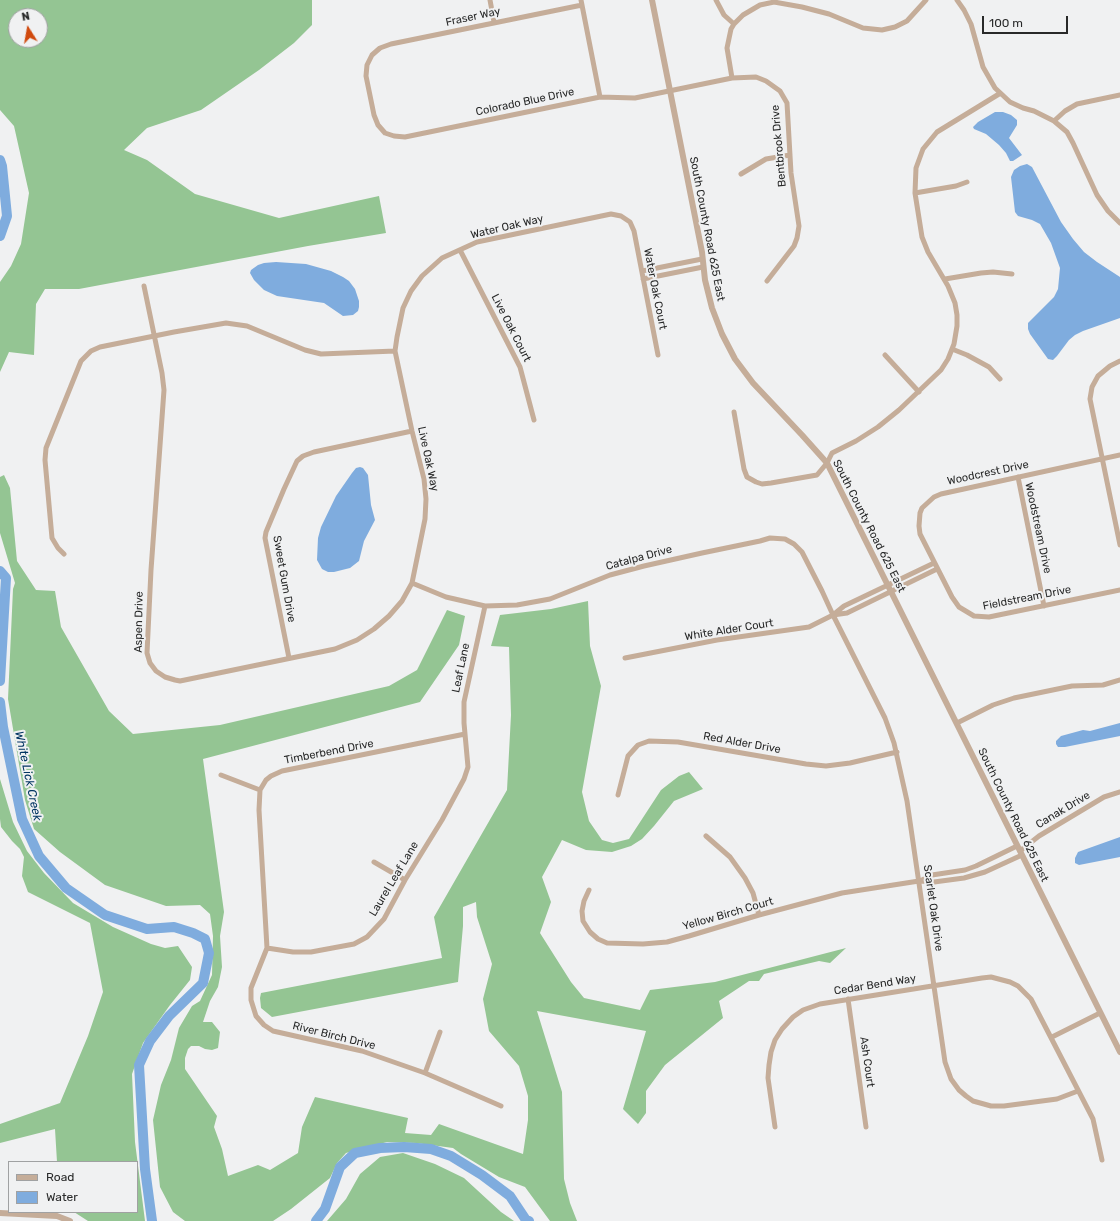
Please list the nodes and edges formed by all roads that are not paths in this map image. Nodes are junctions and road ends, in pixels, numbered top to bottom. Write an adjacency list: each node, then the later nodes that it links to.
1 (490, 0): 7 (street)
2 (652, 0): 10 (street, South County Road 625 East)
3 (716, 0): 8 (street)
4 (926, 0): 8 (street)
5 (957, 0): 11 (street)
6 (582, 2): 7 (street, Fraser Way); 13 (street)
7 (494, 22): 15 (street, Fraser Way)
8 (734, 24): 9 (street)
9 (732, 78): 10 (street, Bentbrook Drive); 16 (street, Bentbrook Drive)
10 (670, 91): 13 (street, Colorado Blue Drive); 23 (street, South County Road 625 East)
11 (999, 94): 14 (street); 19 (street)
12 (1120, 95): 14 (street)
13 (600, 97): 15 (street, Colorado Blue Drive)
14 (1054, 121): 20 (street)
15 (385, 133)
16 (790, 155): 17 (street); 29 (street, Bentbrook Drive)
17 (742, 174)
18 (967, 182): 19 (street)
19 (915, 193): 28 (street)
20 (1120, 223)
21 (632, 227): 22 (street, Water Oak Way); 25 (street, Water Oak Court)
22 (460, 250): 33 (street, Water Oak Way); 41 (street, Live Oak Court)
23 (702, 259): 24 (street, South County Road 625 East); 25 (street)
24 (703, 267): 27 (street); 45 (street, South County Road 625 East)
25 (642, 271): 27 (street, Water Oak Court)
26 (1012, 274): 28 (street)
27 (643, 279): 34 (street, Water Oak Court)
28 (945, 279): 32 (street)
29 (767, 281)
30 (144, 286): 31 (street, Aspen Drive)
31 (154, 336): 33 (street); 48 (street); 58 (street, Aspen Drive)
32 (952, 349): 38 (street); 39 (street)
33 (396, 351): 37 (street, Water Oak Way)
34 (658, 355)
35 (885, 355): 39 (street)
36 (1120, 361): 44 (street)
37 (398, 363): 42 (street, Live Oak Way)
38 (1000, 379)
39 (919, 392): 45 (street)
40 (734, 412): 45 (street)
41 (534, 420)
42 (412, 431): 51 (street, Live Oak Way); 58 (street, Sweet Gum Drive)
43 (1120, 455): 44 (street, Woodcrest Drive)
44 (1102, 458): 46 (street, Woodcrest Drive); 47 (street)
45 (827, 463): 52 (street, South County Road 625 East)
46 (1018, 477): 49 (street, Woodcrest Drive); 56 (street, Woodstream Drive)
47 (1120, 545)
48 (64, 554)
49 (934, 563): 50 (street, Fieldstream Drive); 52 (street)
50 (937, 570): 54 (street); 56 (street, Fieldstream Drive)
51 (412, 583): 55 (street, Catalpa Drive); 58 (street, Aspen Drive)
52 (888, 586): 54 (street, South County Road 625 East); 57 (street, White Alder Court)
53 (1120, 590): 56 (street, Fieldstream Drive)
54 (891, 593): 57 (street, White Alder Court); 61 (street, South County Road 625 East)
55 (485, 606): 57 (street, Catalpa Drive); 62 (street, Leaf Lane)
56 (1044, 606)
57 (833, 615): 59 (street, White Alder Court); 63 (street, Scarlet Oak Drive)
58 (289, 658)
59 (625, 658)
60 (1120, 680): 61 (street)
61 (957, 723): 69 (street, South County Road 625 East)
62 (465, 734): 65 (street, Timberbend Drive); 71 (street, Laurel Leaf Lane)
63 (897, 752): 67 (street, Red Alder Drive); 72 (street, Scarlet Oak Drive)
64 (221, 775): 65 (street)
65 (260, 790): 75 (street)
66 (1120, 792): 69 (street, Canak Drive)
67 (618, 794)
68 (706, 836): 74 (street)
69 (1020, 851): 72 (street, Yellow Birch Court); 72 (street, Yellow Birch Court); 78 (street, South County Road 625 East)
70 (374, 862): 71 (street)
71 (405, 880): 75 (street, Laurel Leaf Lane)
72 (919, 882): 74 (street, Yellow Birch Court); 76 (street, Scarlet Oak Drive)
73 (589, 890): 74 (street, Yellow Birch Court)
74 (759, 915)
75 (267, 948): 82 (street, River Birch Drive)
76 (934, 985): 77 (street, Cedar Bend Way); 80 (street, Cedar Bend Way); 83 (street, Scarlet Oak Drive)
77 (848, 999): 85 (street, Cedar Bend Way); 86 (street, Ash Court)
78 (1100, 1013): 80 (street); 81 (street, South County Road 625 East)
79 (440, 1032): 82 (street)
80 (1052, 1037): 83 (street, Cedar Bend Way)
81 (1120, 1052)
82 (424, 1073): 84 (street, River Birch Drive)
83 (1078, 1091): 87 (street, Cedar Bend Way)
84 (501, 1106)
85 (774, 1127)
86 (866, 1127)
87 (1102, 1160)
88 (0, 1213): 89 (street)
89 (70, 1221)

